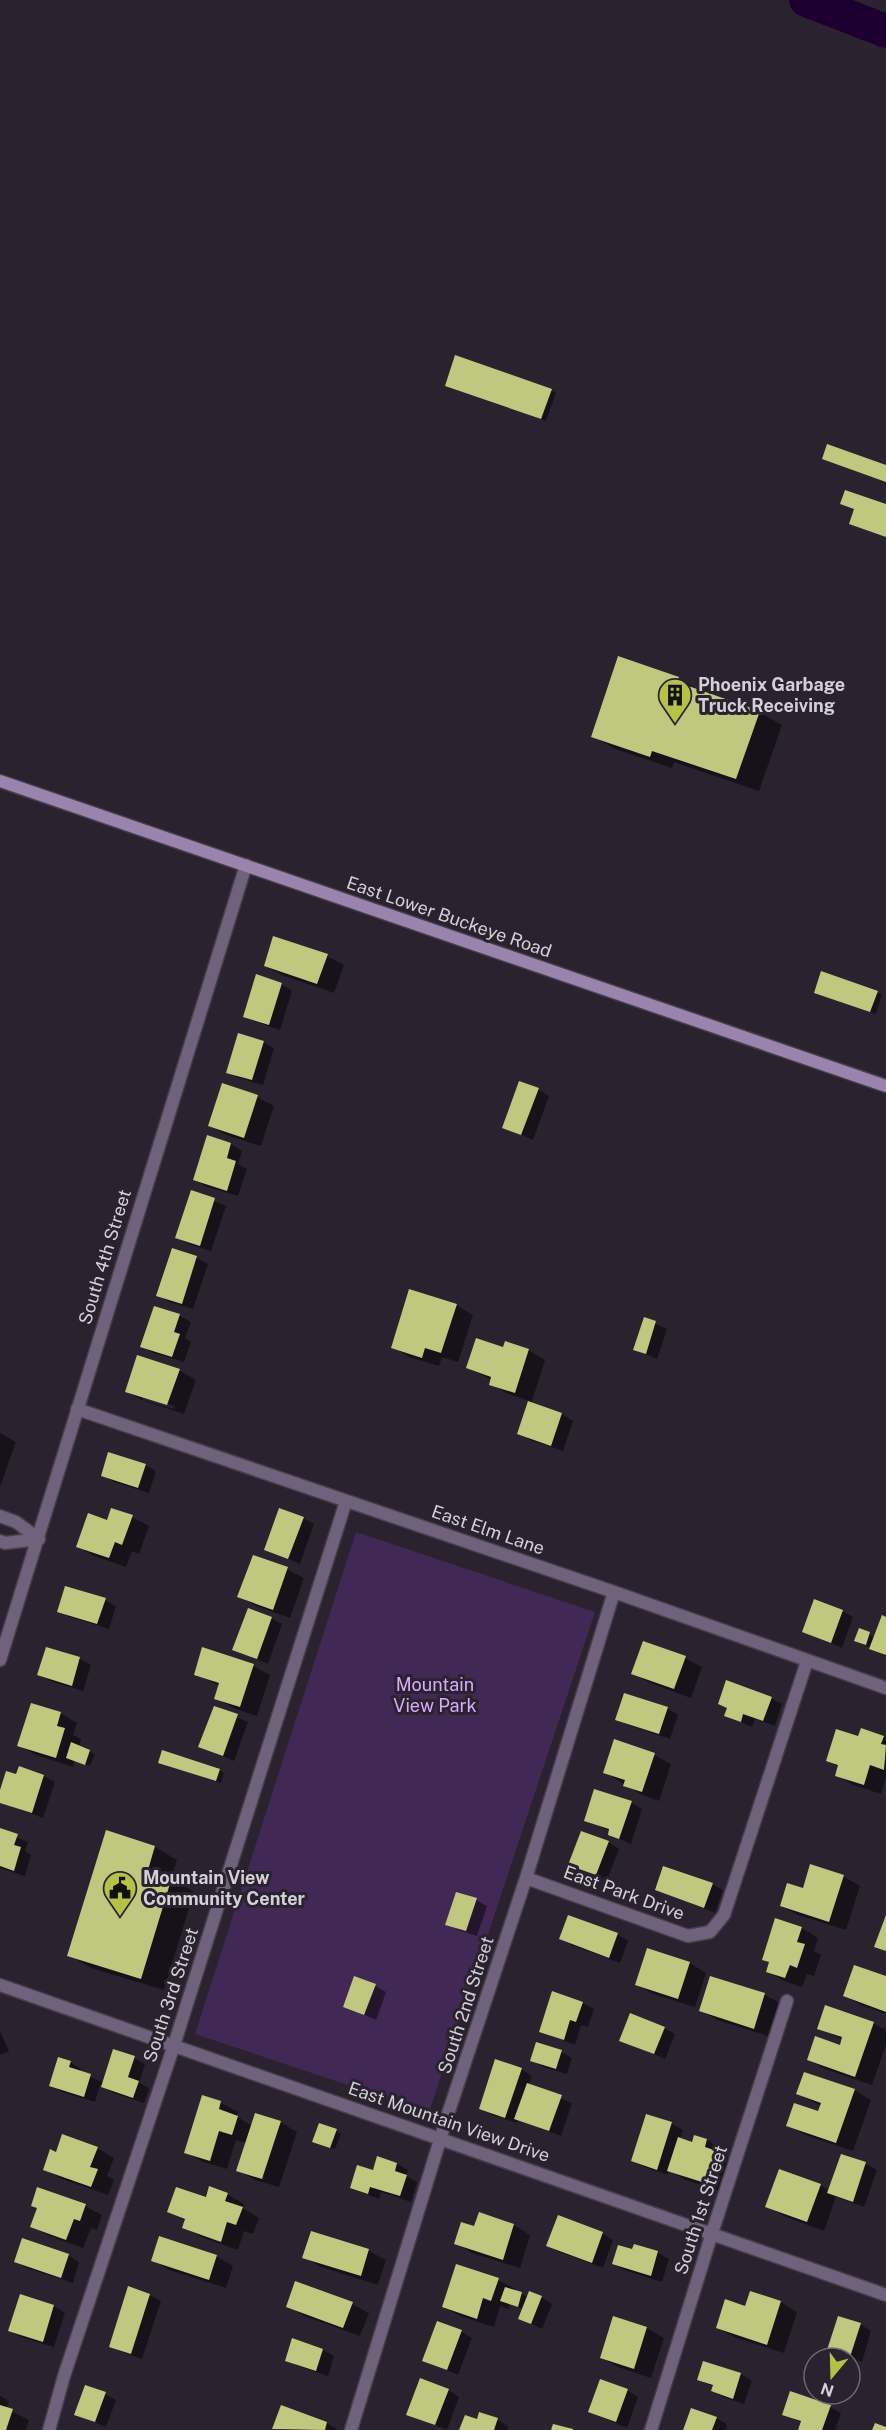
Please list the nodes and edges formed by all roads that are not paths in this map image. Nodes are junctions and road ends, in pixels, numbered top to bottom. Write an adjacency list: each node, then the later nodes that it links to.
1 (0, 781): 2 (main road, East Lower Buckeye Road)
2 (246, 865): 3 (main road, East Lower Buckeye Road); 4 (street, South 4th Street)
3 (886, 1086)
4 (77, 1409): 5 (street, East Elm Lane); 7 (street, South 4th Street)
5 (346, 1501): 9 (street, East Elm Lane); 16 (street, South 3rd Street)
6 (0, 1516): 7 (street)
7 (39, 1539): 8 (street); 10 (street, South 4th Street)
8 (0, 1541)
9 (614, 1592): 11 (street, East Elm Lane); 13 (street, South 2nd Street)
10 (0, 1660)
11 (807, 1661): 12 (street, East Elm Lane); 13 (street, East Park Drive)
12 (886, 1688)
13 (526, 1878): 17 (street, South 2nd Street)
14 (0, 1986): 16 (street, East Mountain View Drive)
15 (787, 2001): 18 (street, South 1st Street)
16 (174, 2045): 17 (street, East Mountain View Drive); 20 (street, South 3rd Street)
17 (442, 2138): 18 (street, East Mountain View Drive); 21 (street, South 2nd Street)
18 (712, 2233): 19 (street, East Mountain View Drive); 22 (street, South 1st Street)
19 (886, 2295)
20 (49, 2430)
21 (351, 2430)
22 (651, 2430)

